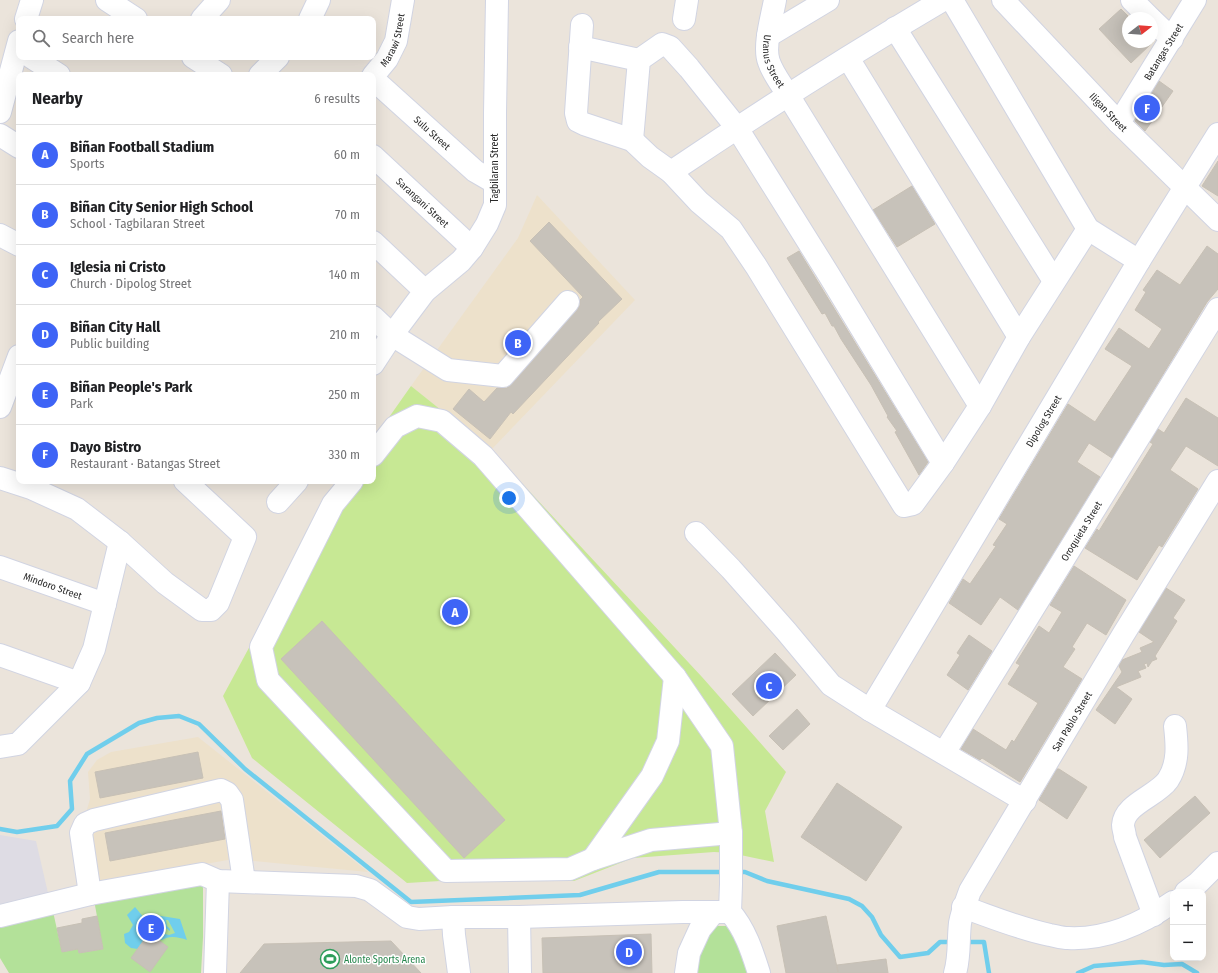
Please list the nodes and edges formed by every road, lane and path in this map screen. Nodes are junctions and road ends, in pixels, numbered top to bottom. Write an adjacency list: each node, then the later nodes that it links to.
1 (32, 0): 15 (street)
2 (107, 0): 16 (street)
3 (218, 0): 17 (street)
4 (319, 0): 18 (street)
5 (403, 0): 34 (street, Marawi Street)
6 (497, 0): 46 (street, Tagbilaran Street)
7 (775, 0): 22 (street, Uranus Street)
8 (828, 0): 22 (street)
9 (943, 0): 21 (street)
10 (952, 0): 49 (street)
11 (1003, 0): 38 (street, Iligan Street)
12 (1132, 0): 14 (street)
13 (1195, 0): 23 (street, Batangas Street)
14 (1144, 12)
15 (27, 16)
16 (131, 16)
17 (205, 16)
18 (311, 16)
19 (582, 25): 24 (street)
20 (1158, 26): 23 (street)
21 (895, 28): 25 (street); 55 (street)
22 (768, 36): 36 (street, Uranus Street)
23 (1172, 39): 38 (street, Batangas Street)
24 (580, 47): 30 (street); 42 (street)
25 (848, 58): 36 (street); 61 (street)
26 (18, 60): 37 (street)
27 (38, 60): 31 (street)
28 (198, 60): 32 (street)
29 (275, 60): 33 (street)
30 (639, 60): 39 (street); 42 (street)
31 (55, 72)
32 (216, 72)
33 (263, 72)
34 (376, 73)
35 (376, 80): 46 (street, Sulu Street)
36 (788, 95): 39 (street); 65 (street, Uranus Street)
37 (0, 112)
38 (1119, 123): 47 (street, Iligan Street)
39 (737, 128): 45 (street); 67 (street)
40 (1218, 134): 47 (street, Dipolog Street)
41 (0, 135): 43 (street)
42 (632, 140): 45 (street)
43 (16, 145)
44 (376, 159): 53 (street, Sarangani Street)
45 (671, 172): 67 (street)
46 (494, 182): 53 (street, Tagbilaran Street)
47 (1185, 188): 48 (street, Iligan Street); 54 (street, Dipolog Street)
48 (1218, 220)
49 (1088, 229): 54 (street); 55 (street)
50 (0, 235): 51 (street)
51 (16, 243)
52 (376, 245): 56 (street)
53 (472, 248): 56 (street, Tagbilaran Street)
54 (1139, 262): 83 (street, Dipolog Street)
55 (1054, 281): 61 (street)
56 (426, 291): 60 (street, Tagbilaran Street)
57 (568, 302): 60 (street)
58 (1218, 309): 86 (street, Oroquieta Street)
59 (376, 321): 60 (street)
60 (392, 335): 62 (street, Tagbilaran Street)
61 (1020, 337): 65 (street)
62 (376, 359)
63 (16, 367): 64 (street)
64 (8, 396)
65 (980, 406): 67 (street)
66 (376, 451): 81 (street)
67 (943, 463)
68 (0, 478): 70 (street)
69 (1218, 480): 87 (street, San Pablo Street)
70 (16, 483)
71 (19, 484): 77 (street)
72 (188, 484): 77 (street)
73 (292, 484): 75 (street)
74 (350, 484): 89 (street)
75 (278, 502)
76 (696, 533): 83 (street)
77 (120, 542): 79 (street)
78 (0, 567): 79 (street, Mindoro Street)
79 (105, 604): 82 (street)
80 (0, 655): 82 (street)
81 (675, 677): 88 (street); 89 (street)
82 (78, 683): 85 (street)
83 (870, 710): 86 (street)
84 (1175, 726): 97 (street)
85 (0, 747)
86 (944, 753): 87 (street)
87 (1024, 801): 99 (street, San Pablo Street)
88 (731, 843): 89 (street); 96 (street)
89 (593, 859)
90 (1218, 863): 93 (street)
91 (218, 881): 92 (street); 94 (street); 103 (street)
92 (244, 881): 94 (street); 100 (street)
93 (1190, 889)
94 (90, 894): 98 (street)
95 (1170, 904): 97 (street)
96 (721, 912): 101 (street); 106 (street); 107 (street)
97 (1154, 915): 99 (street)
98 (0, 916)
99 (962, 916): 102 (street, San Pablo Street)
100 (453, 917): 101 (street); 104 (street)
101 (518, 917): 105 (street)
102 (956, 968)
103 (216, 973)
104 (459, 973)
105 (520, 973)
106 (686, 973)
107 (759, 973)

